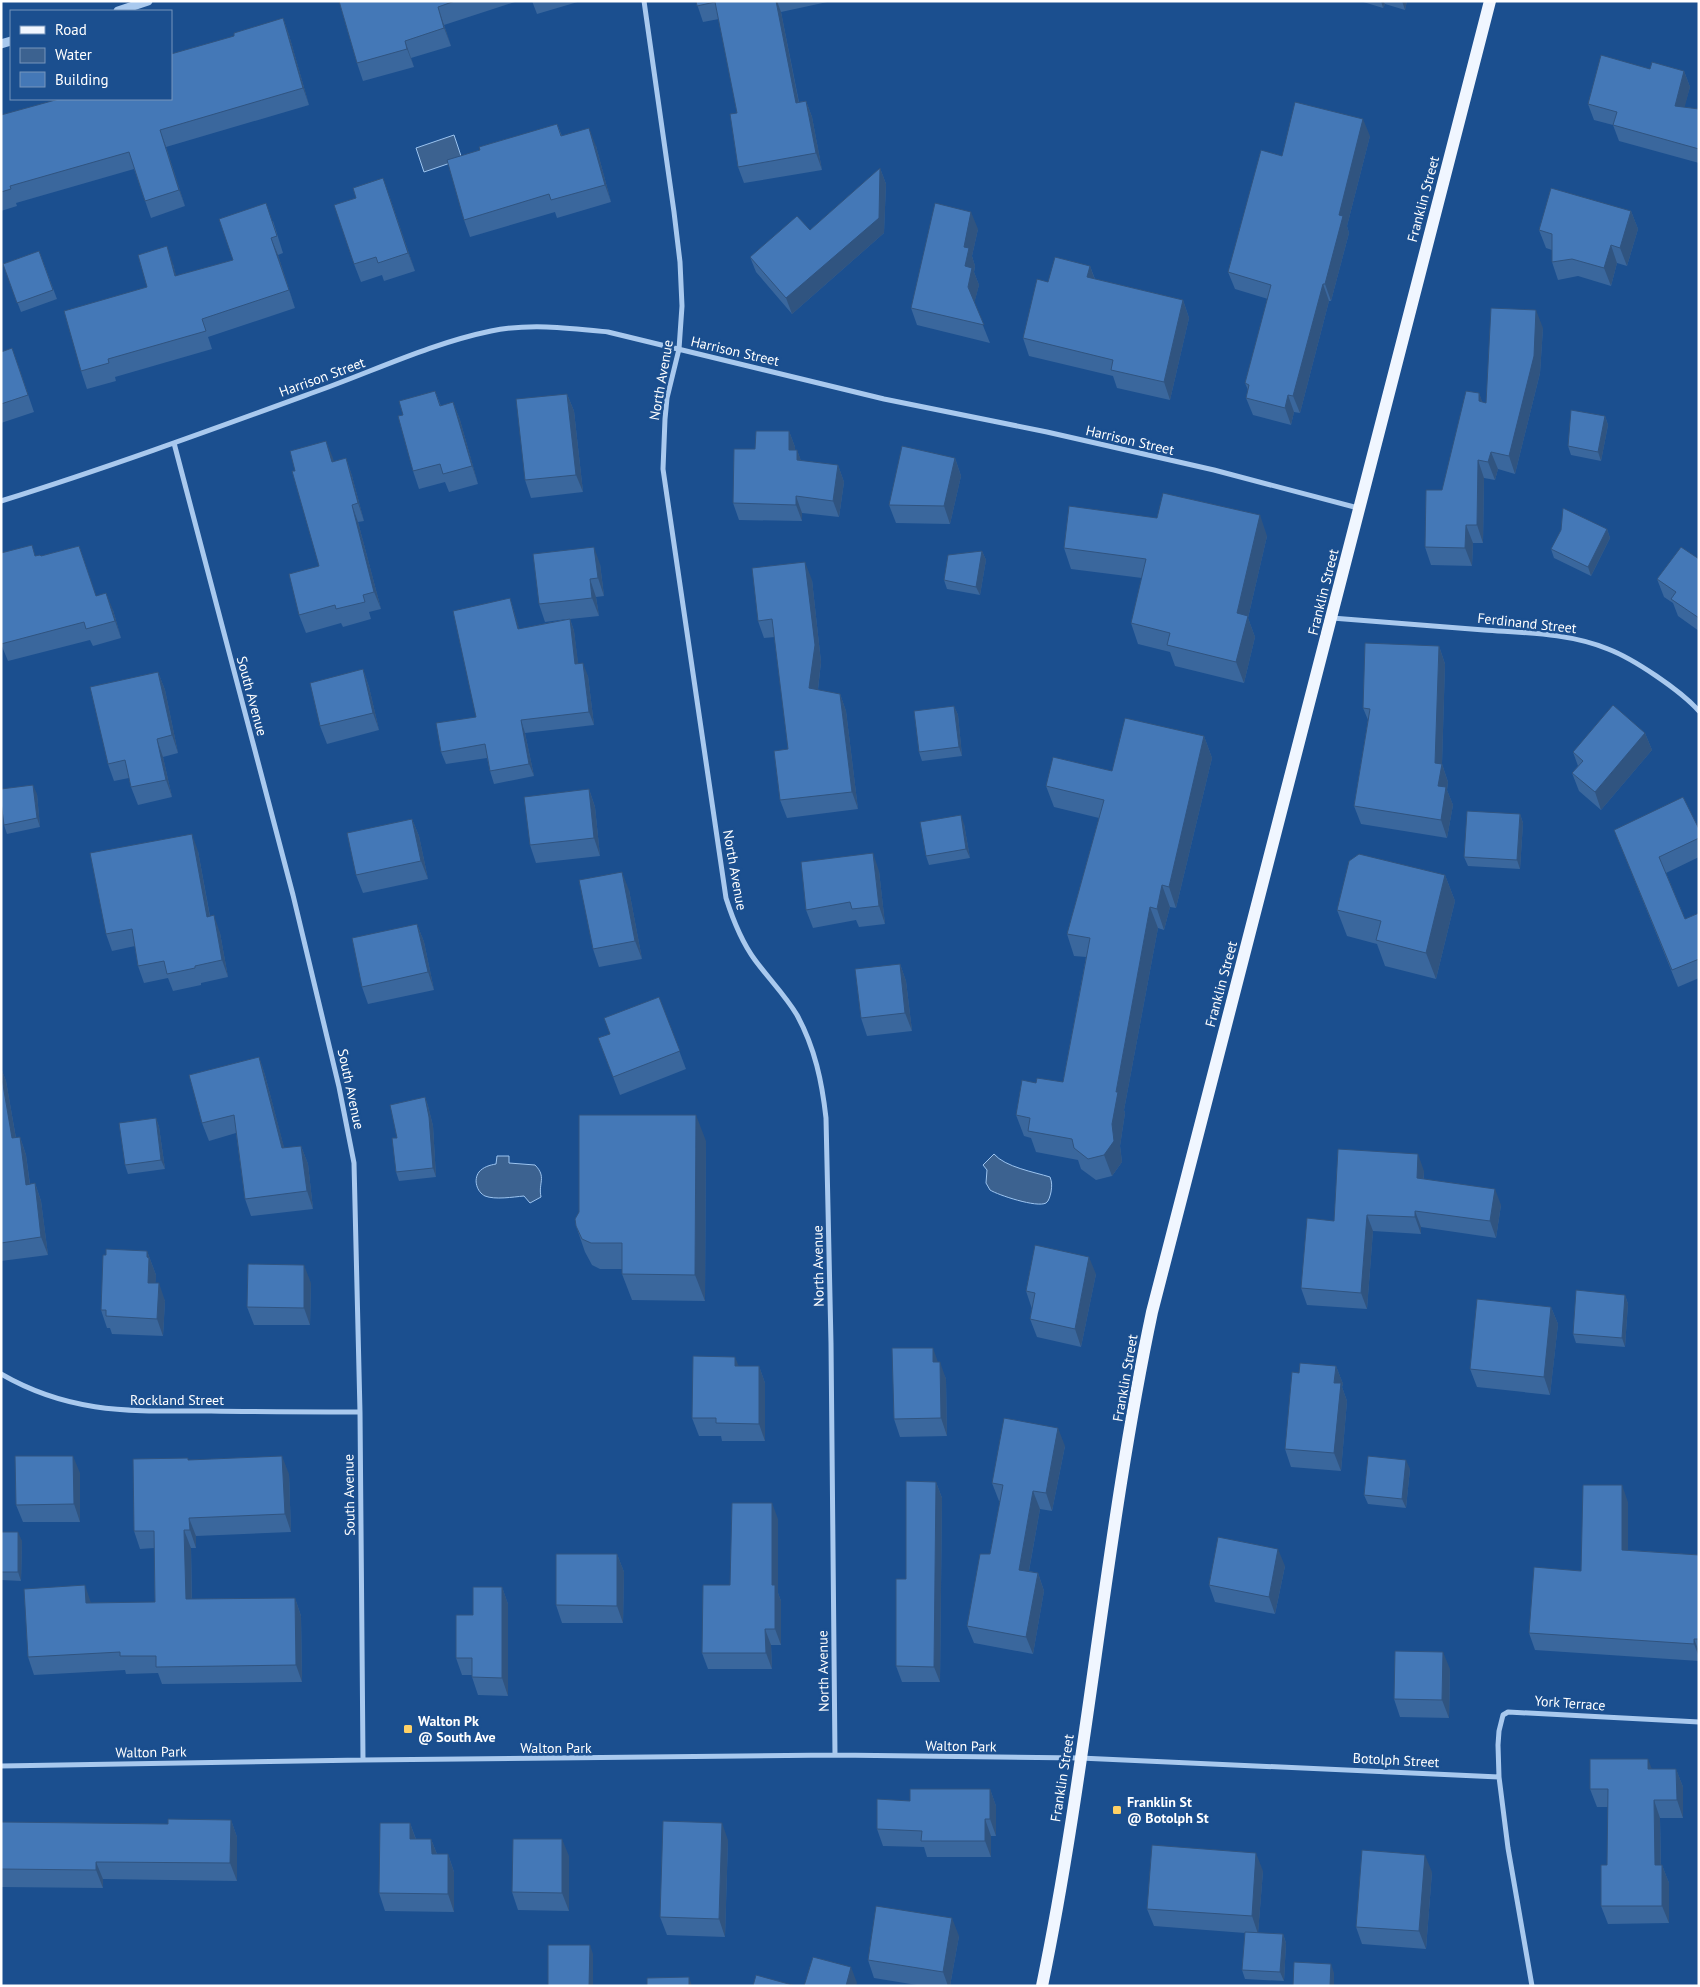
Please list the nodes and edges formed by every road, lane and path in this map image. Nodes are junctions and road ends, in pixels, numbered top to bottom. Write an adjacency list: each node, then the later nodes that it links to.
1 (148, 1): 4 (street)
2 (644, 1): 5 (street, North Avenue)
3 (1490, 1): 8 (main road, Franklin Street)
4 (121, 10)
5 (679, 349): 6 (street, Harrison Street); 8 (street, Harrison Street); 14 (street, North Avenue)
6 (174, 443): 7 (street, Harrison Street); 12 (street, South Avenue)
7 (1, 501)
8 (1360, 508): 9 (main road, Franklin Street)
9 (1332, 618): 10 (street, Ferdinand Street); 15 (main road, Franklin Street)
10 (1699, 711)
11 (1, 1374): 12 (street, Rockland Street)
12 (360, 1412): 16 (street, South Avenue)
13 (1699, 1722): 18 (street, York Terrace)
14 (835, 1755): 15 (street, Walton Park); 16 (street, Walton Park)
15 (1080, 1758): 18 (street, Botolph Street); 19 (main road, Franklin Street)
16 (363, 1760): 17 (street, Walton Park)
17 (1, 1766)
18 (1499, 1777): 20 (street)
19 (1042, 1986)
20 (1532, 1986)

